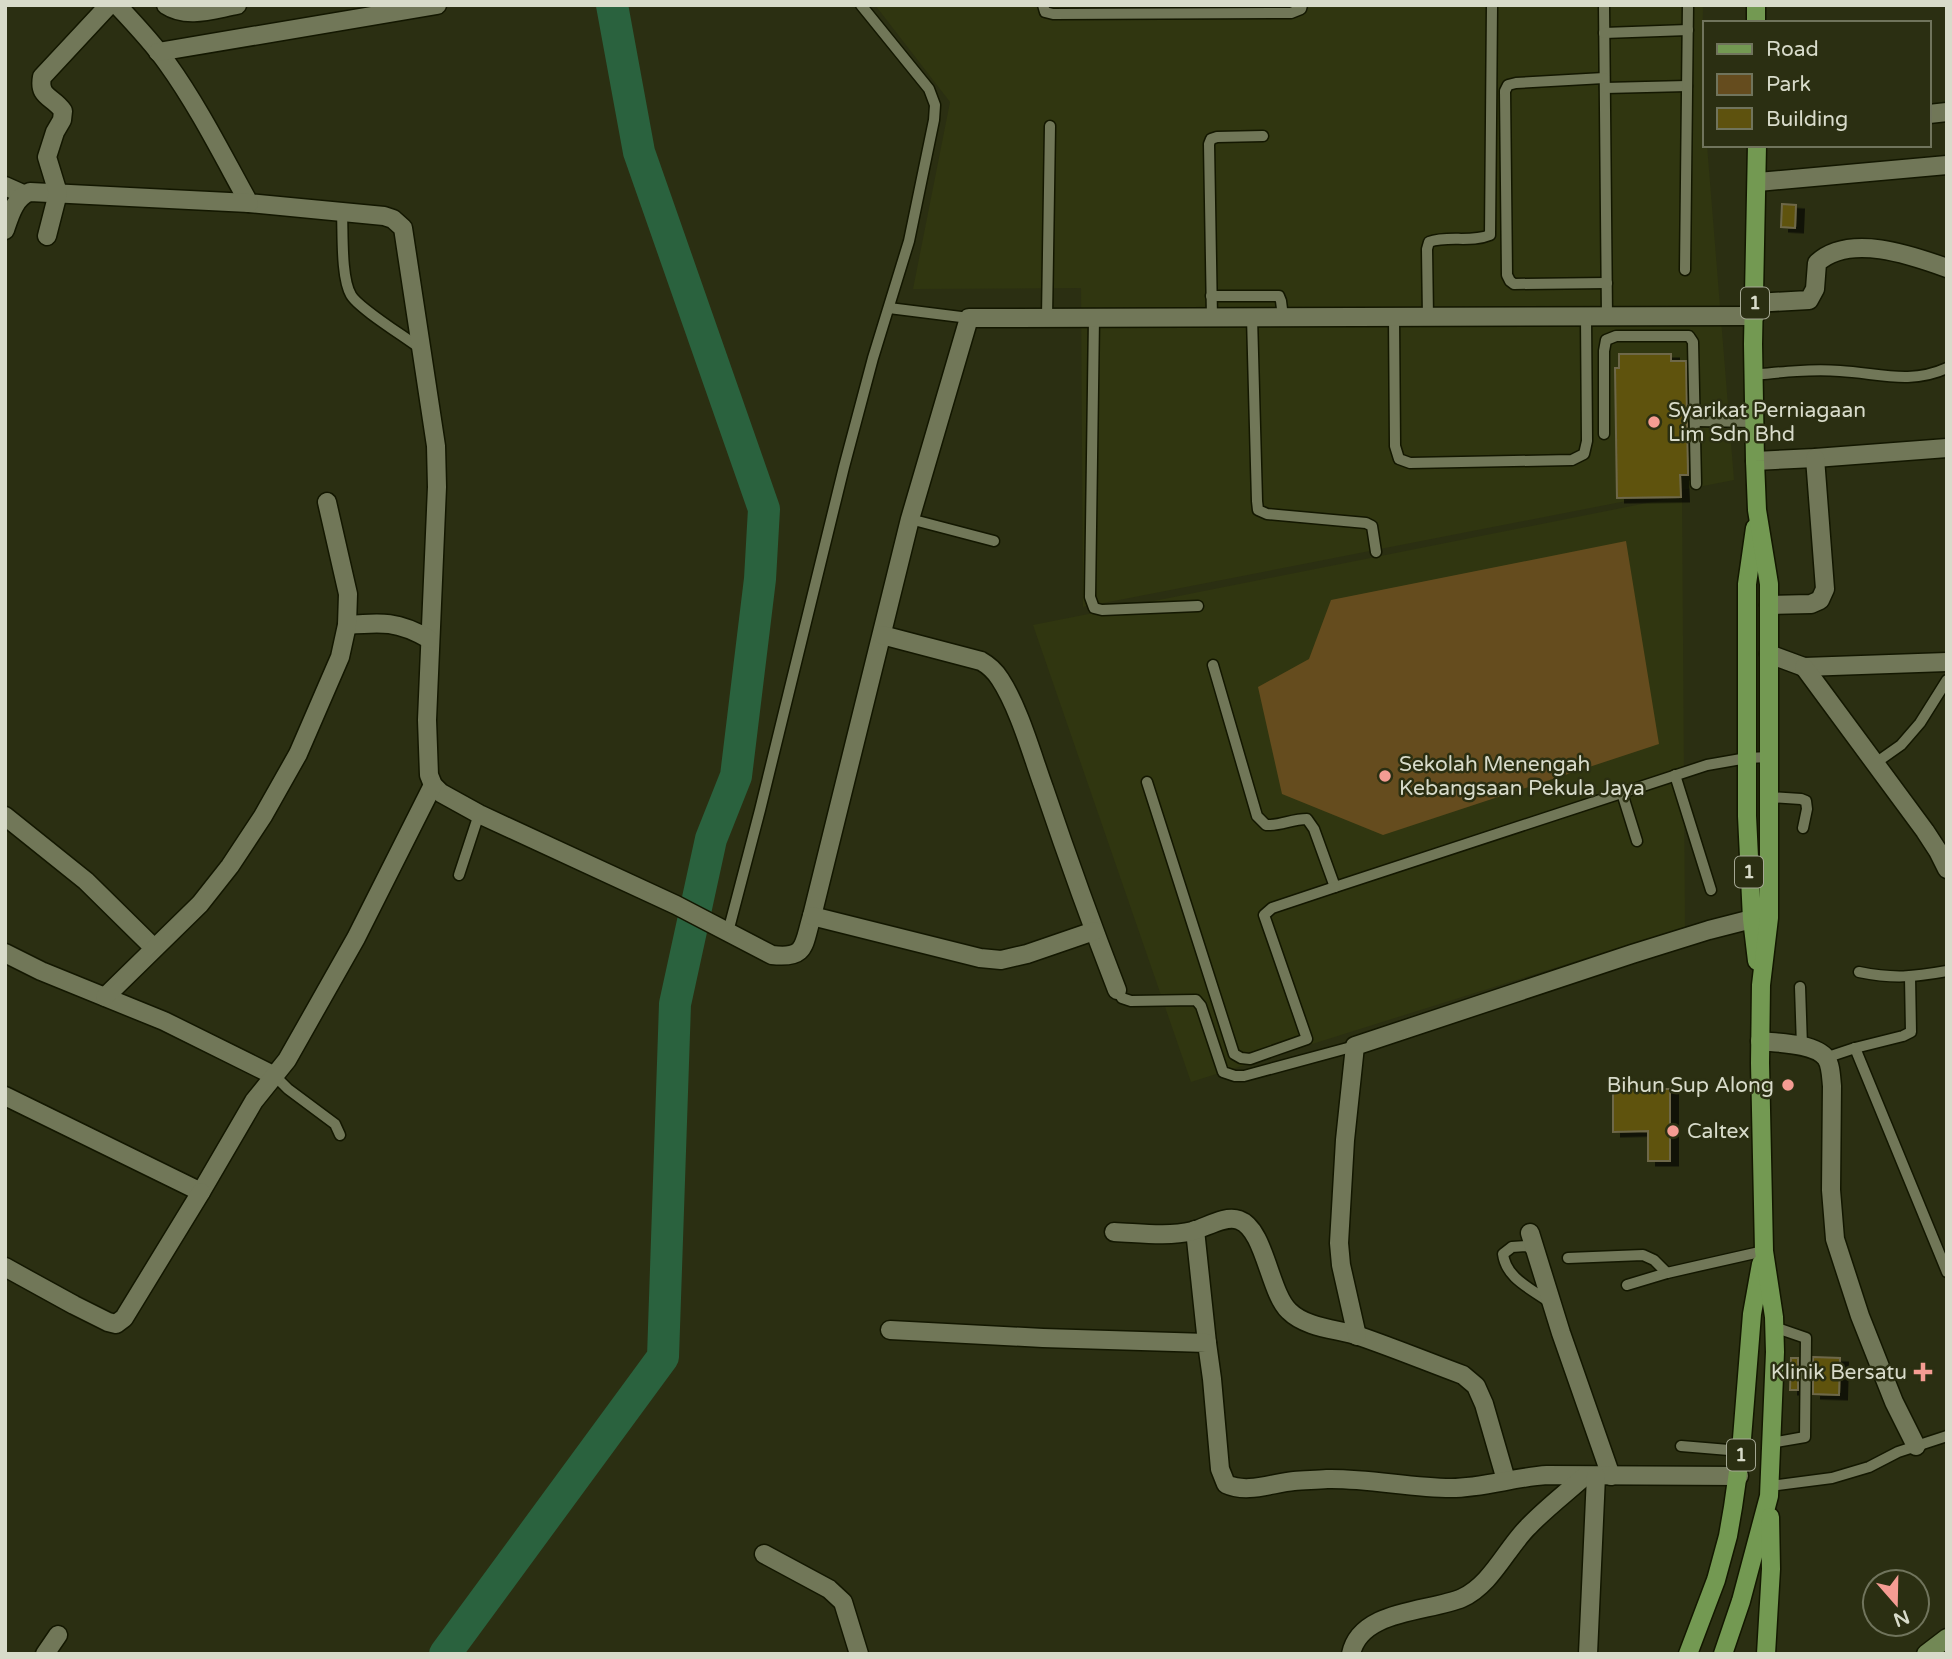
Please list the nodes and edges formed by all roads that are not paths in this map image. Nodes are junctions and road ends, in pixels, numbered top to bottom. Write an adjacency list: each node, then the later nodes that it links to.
1 (166, 5): 2 (street)
2 (237, 5)
3 (437, 5): 13 (street)
4 (861, 5): 32 (lane)
5 (1043, 5): 6 (lane)
6 (1302, 5)
7 (1492, 5): 37 (lane)
8 (1604, 5): 12 (lane)
9 (1688, 5): 11 (lane)
10 (117, 6): 13 (street); 22 (street)
11 (1688, 30): 12 (lane); 15 (lane)
12 (1604, 33): 14 (lane)
13 (158, 52): 24 (street)
14 (1604, 83): 15 (lane); 30 (lane); 30 (lane)
15 (1688, 86): 29 (lane)
16 (1049, 126): 41 (lane)
17 (1263, 136): 31 (lane)
18 (1757, 147): 20 (main road, 1)
19 (1947, 165): 20 (street)
20 (1758, 182): 33 (main road, 1)
21 (5, 186): 23 (street)
22 (58, 193): 23 (street); 24 (street); 27 (street)
23 (23, 194): 26 (street)
24 (249, 203): 25 (street)
25 (342, 213): 44 (lane); 44 (street)
26 (5, 230)
27 (47, 236)
28 (1947, 268): 33 (street)
29 (1685, 270)
30 (1606, 284): 39 (lane)
31 (1211, 296): 35 (lane); 43 (lane)
32 (888, 308): 40 (lane); 88 (lane)
33 (1755, 309): 39 (street); 46 (main road, 1)
34 (1252, 317): 35 (street); 43 (street); 58 (lane)
35 (1283, 317): 36 (street)
36 (1394, 317): 37 (street); 38 (lane)
37 (1428, 317): 38 (street)
38 (1586, 317): 39 (street)
39 (1607, 317)
40 (969, 318): 41 (street); 56 (street)
41 (1047, 318): 42 (street)
42 (1094, 318): 43 (street); 60 (lane)
43 (1212, 318)
44 (422, 349): 63 (street)
45 (1947, 368): 46 (lane)
46 (1753, 375): 48 (main road, 1)
47 (1695, 421): 48 (lane); 49 (lane); 53 (lane)
48 (1754, 422): 52 (main road, 1)
49 (1604, 434)
50 (1947, 449): 51 (street)
51 (1815, 458): 52 (street); 59 (street)
52 (1755, 461): 55 (main road, 1)
53 (1696, 484)
54 (327, 502): 61 (street)
55 (1757, 510): 59 (main road, 1); 70 (main road, 1)
56 (910, 519): 57 (lane); 62 (street)
57 (994, 541)
58 (1376, 551)
59 (1769, 605): 64 (main road, 1)
60 (1198, 606)
61 (347, 625): 63 (street); 89 (street)
62 (882, 635): 85 (street); 87 (street)
63 (429, 639): 74 (street)
64 (1769, 654): 67 (street); 69 (main road, 1)
65 (1947, 662): 67 (street)
66 (1213, 665): 83 (lane)
67 (1804, 667): 71 (street)
68 (1947, 680): 71 (lane)
69 (1769, 757): 70 (lane); 76 (main road, 1)
70 (1747, 758): 72 (lane); 86 (main road, 1)
71 (1874, 764): 81 (street)
72 (1675, 775): 75 (lane); 84 (lane)
73 (1147, 782): 83 (lane)
74 (433, 785): 77 (street); 103 (street)
75 (1622, 793): 80 (lane); 83 (lane)
76 (1769, 797): 79 (lane); 94 (main road, 1)
77 (480, 814): 82 (lane); 88 (street)
78 (5, 816): 89 (street)
79 (1803, 828)
80 (1637, 841)
81 (1947, 869)
82 (459, 875)
83 (1335, 887)
84 (1711, 890)
85 (812, 916): 87 (street); 88 (street)
86 (1752, 919): 94 (main road, 1); 99 (street)
87 (1094, 931): 96 (street)
88 (728, 932)
89 (154, 948): 97 (street)
90 (5, 953): 97 (street)
91 (1947, 971): 93 (lane)
92 (1859, 972): 93 (lane)
93 (1910, 977): 101 (lane)
94 (1761, 985): 98 (main road, 1)
95 (1800, 987): 100 (lane)
96 (1117, 990): 99 (lane)
97 (105, 997): 103 (street)
98 (1760, 1041): 100 (street); 110 (main road, 1)
99 (1355, 1046): 120 (street)
100 (1802, 1046): 102 (street)
101 (1855, 1048): 102 (lane); 114 (lane)
102 (1825, 1058): 125 (street)
103 (275, 1076): 105 (lane); 106 (street)
104 (5, 1096): 106 (street)
105 (340, 1135)
106 (201, 1192): 113 (street)
107 (1195, 1230): 108 (street); 120 (street); 121 (street)
108 (1114, 1232)
109 (1530, 1233): 111 (street)
110 (1764, 1251): 115 (lane); 118 (main road, 1); 126 (main road, 1)
111 (1536, 1254): 117 (street); 117 (lane)
112 (1569, 1258): 115 (lane)
113 (5, 1267)
114 (1947, 1272)
115 (1667, 1273): 116 (lane)
116 (1627, 1285)
117 (1552, 1303): 127 (street)
118 (1774, 1327): 123 (main road, 1); 123 (lane)
119 (890, 1330): 121 (street)
120 (1357, 1336): 129 (street)
121 (1207, 1343): 129 (street)
122 (1947, 1436): 125 (lane)
123 (1771, 1443): 130 (main road, 1)
124 (1681, 1446): 126 (lane)
125 (1916, 1446): 130 (lane)
126 (1741, 1451): 128 (main road, 1)
127 (1597, 1476): 128 (street); 129 (street); 136 (street); 137 (street)
128 (1739, 1476): 138 (main road, 1)
129 (1506, 1480)
130 (1769, 1491): 139 (main road, 1); 140 (main road)
131 (764, 1554): 135 (street)
132 (58, 1635): 134 (street)
133 (1947, 1638): 141 (main road)
134 (45, 1654)
135 (859, 1654)
136 (1352, 1654)
137 (1588, 1654)
138 (1688, 1654)
139 (1724, 1654)
140 (1766, 1654)
141 (1926, 1654)

